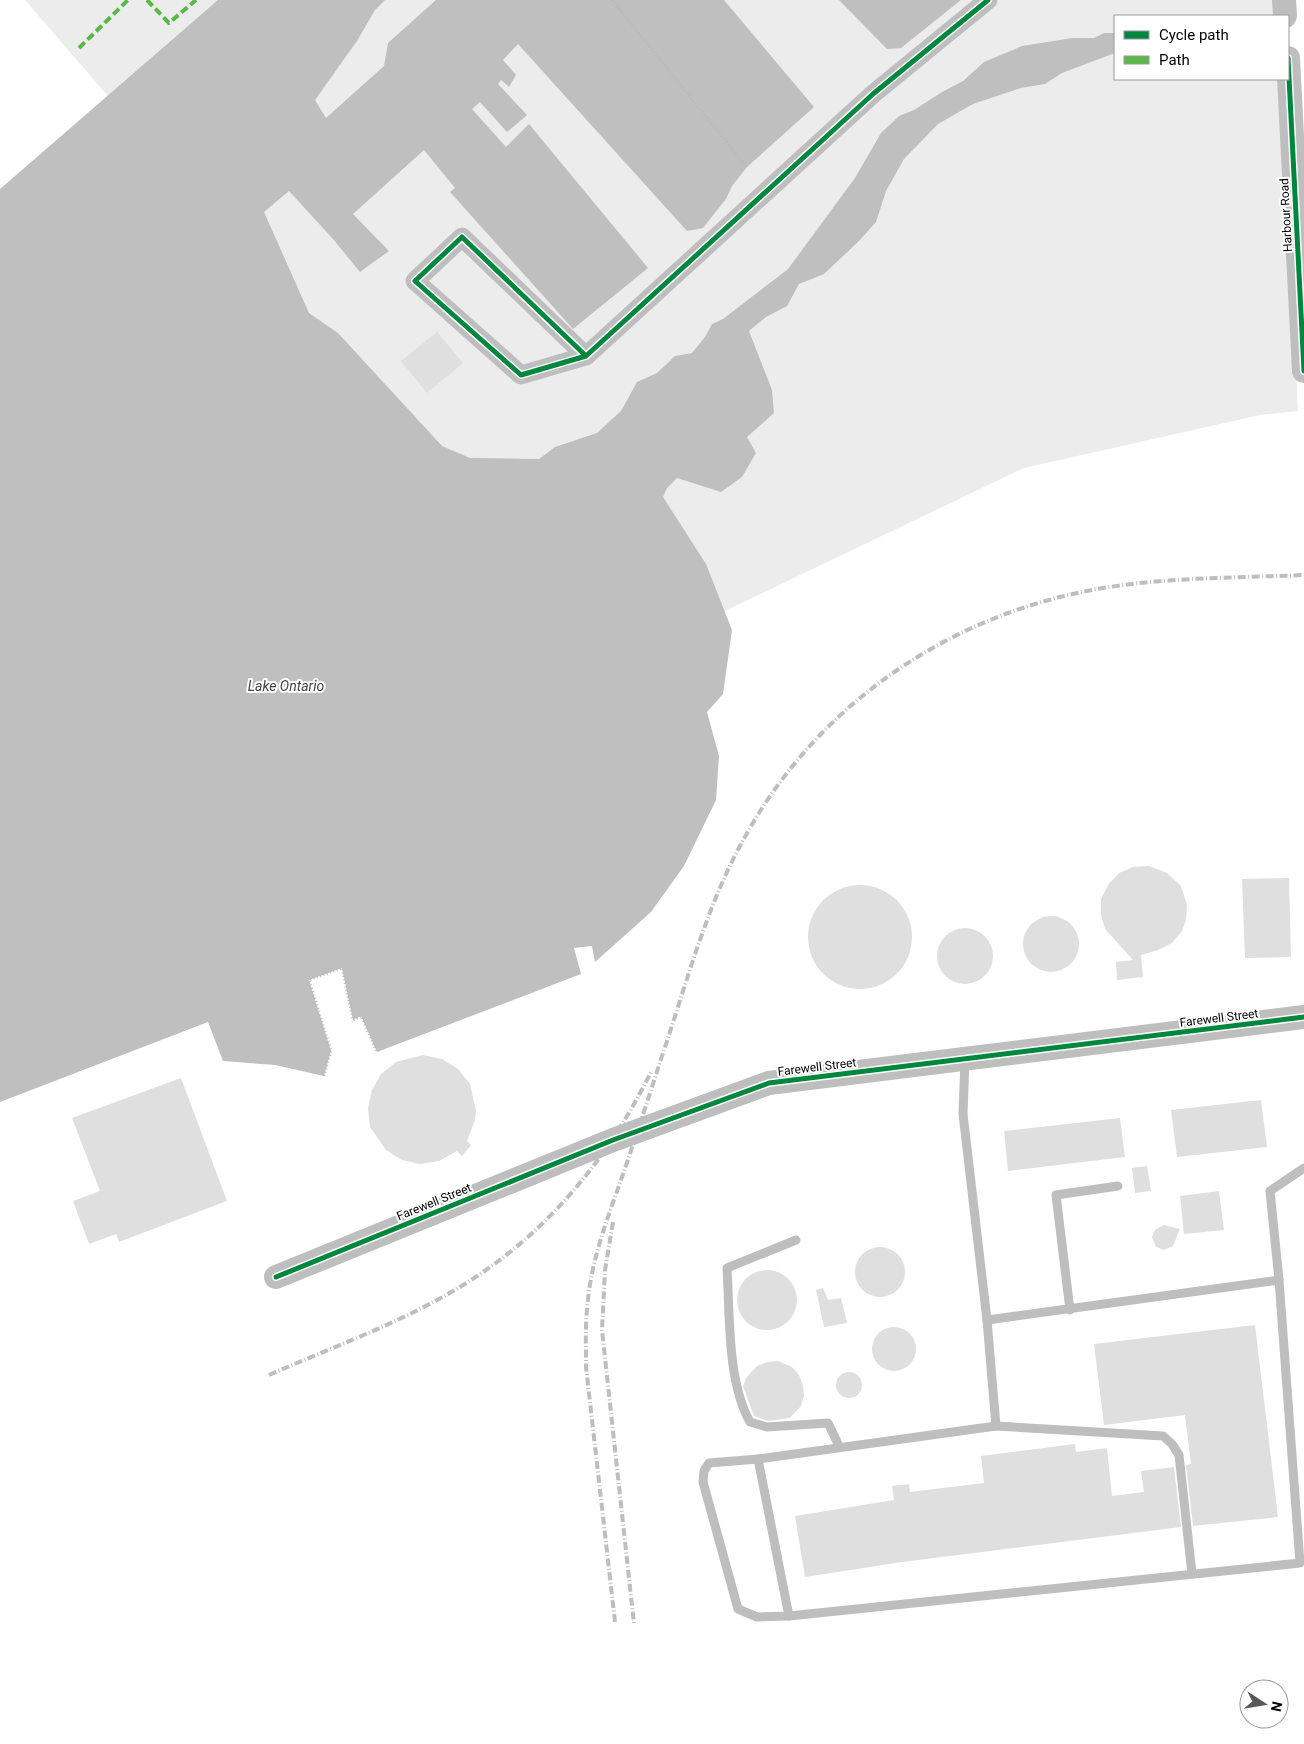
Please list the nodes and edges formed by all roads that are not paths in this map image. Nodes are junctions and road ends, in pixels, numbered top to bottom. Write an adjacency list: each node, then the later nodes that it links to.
1 (988, 0): 5 (street)
2 (1284, 0): 3 (street)
3 (1285, 15)
4 (1289, 78): 6 (street, Harbour Road)
5 (586, 356): 5 (street)
6 (1304, 371)
7 (1304, 1017): 8 (street, Farewell Street)
8 (965, 1059): 12 (street, Farewell Street); 15 (lane)
9 (1304, 1168): 13 (lane)
10 (1118, 1186): 14 (lane)
11 (796, 1240): 17 (lane)
12 (276, 1277)
13 (1279, 1280): 14 (lane); 19 (lane)
14 (1070, 1310): 15 (lane)
15 (987, 1320): 16 (lane)
16 (996, 1426): 17 (lane); 19 (lane)
17 (839, 1446): 18 (lane)
18 (758, 1459): 20 (lane); 20 (lane)
19 (1192, 1574): 20 (lane)
20 (789, 1616)

